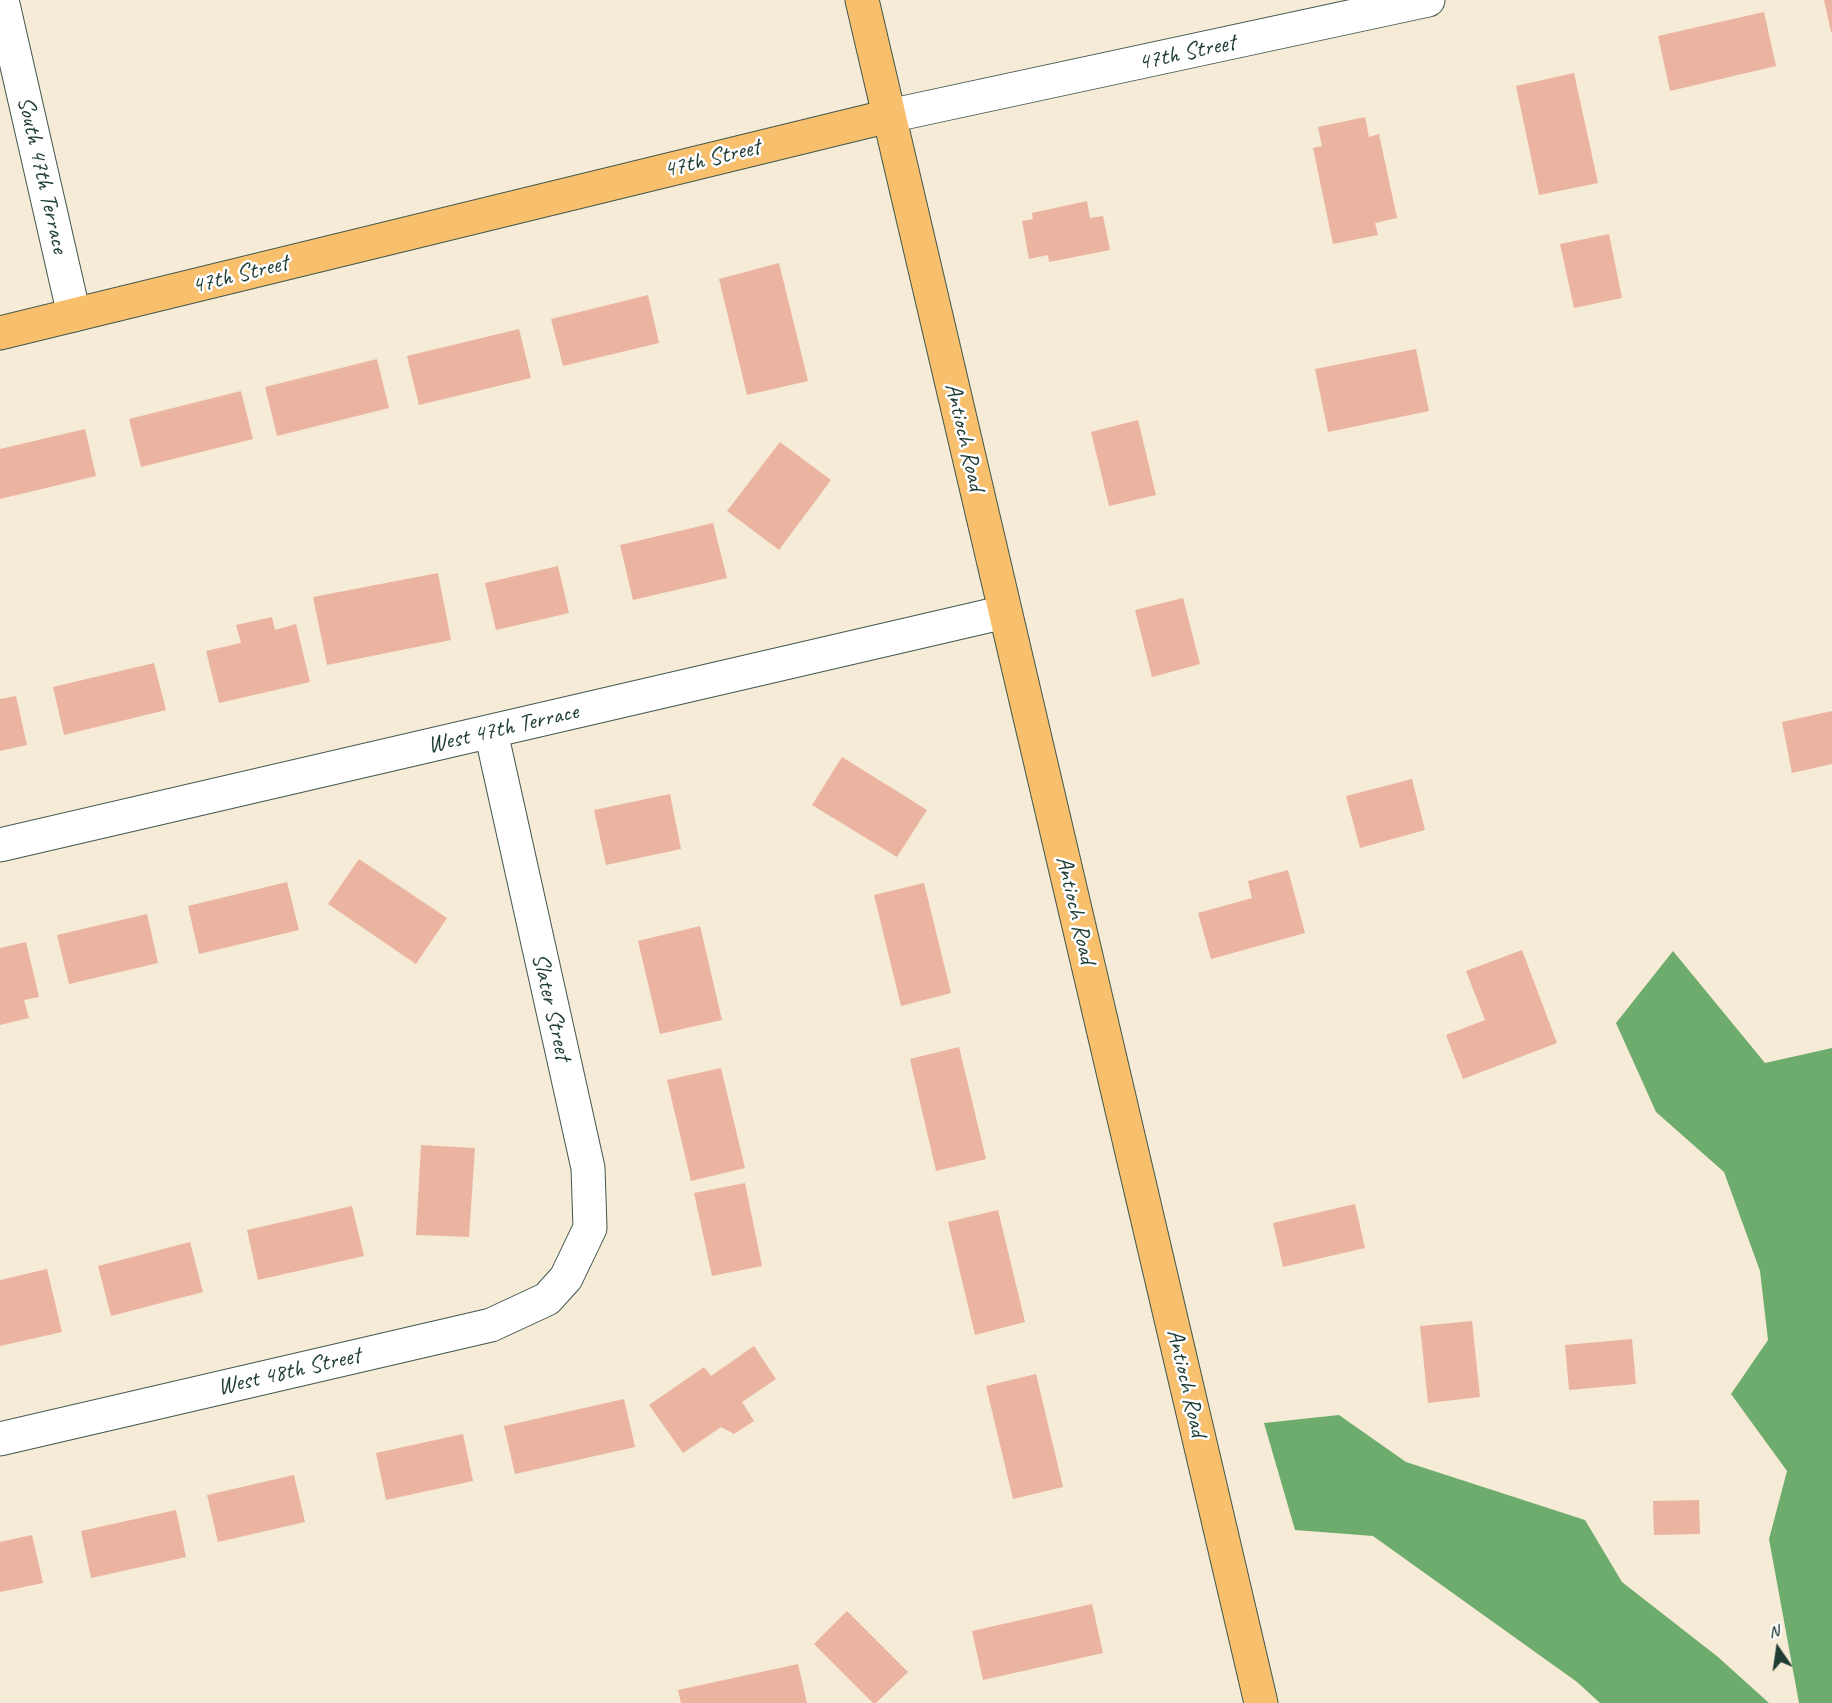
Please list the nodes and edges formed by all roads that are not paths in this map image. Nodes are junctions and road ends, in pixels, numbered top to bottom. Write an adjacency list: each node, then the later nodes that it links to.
1 (2, 0): 5 (street, South 47th Terrace)
2 (862, 0): 4 (main road, Antioch Road)
3 (1410, 2): 4 (street, 47th Street)
4 (889, 116): 5 (main road, 47th Street); 7 (main road, Antioch Road)
5 (74, 315): 6 (main road, 47th Street)
6 (0, 333)
7 (1005, 612): 8 (street, West 47th Terrace); 12 (main road, Antioch Road)
8 (490, 732): 9 (street, West 47th Terrace); 10 (street, Slater Street)
9 (0, 845)
10 (566, 1278): 11 (street, West 48th Street)
11 (0, 1439)
12 (1261, 1703)

